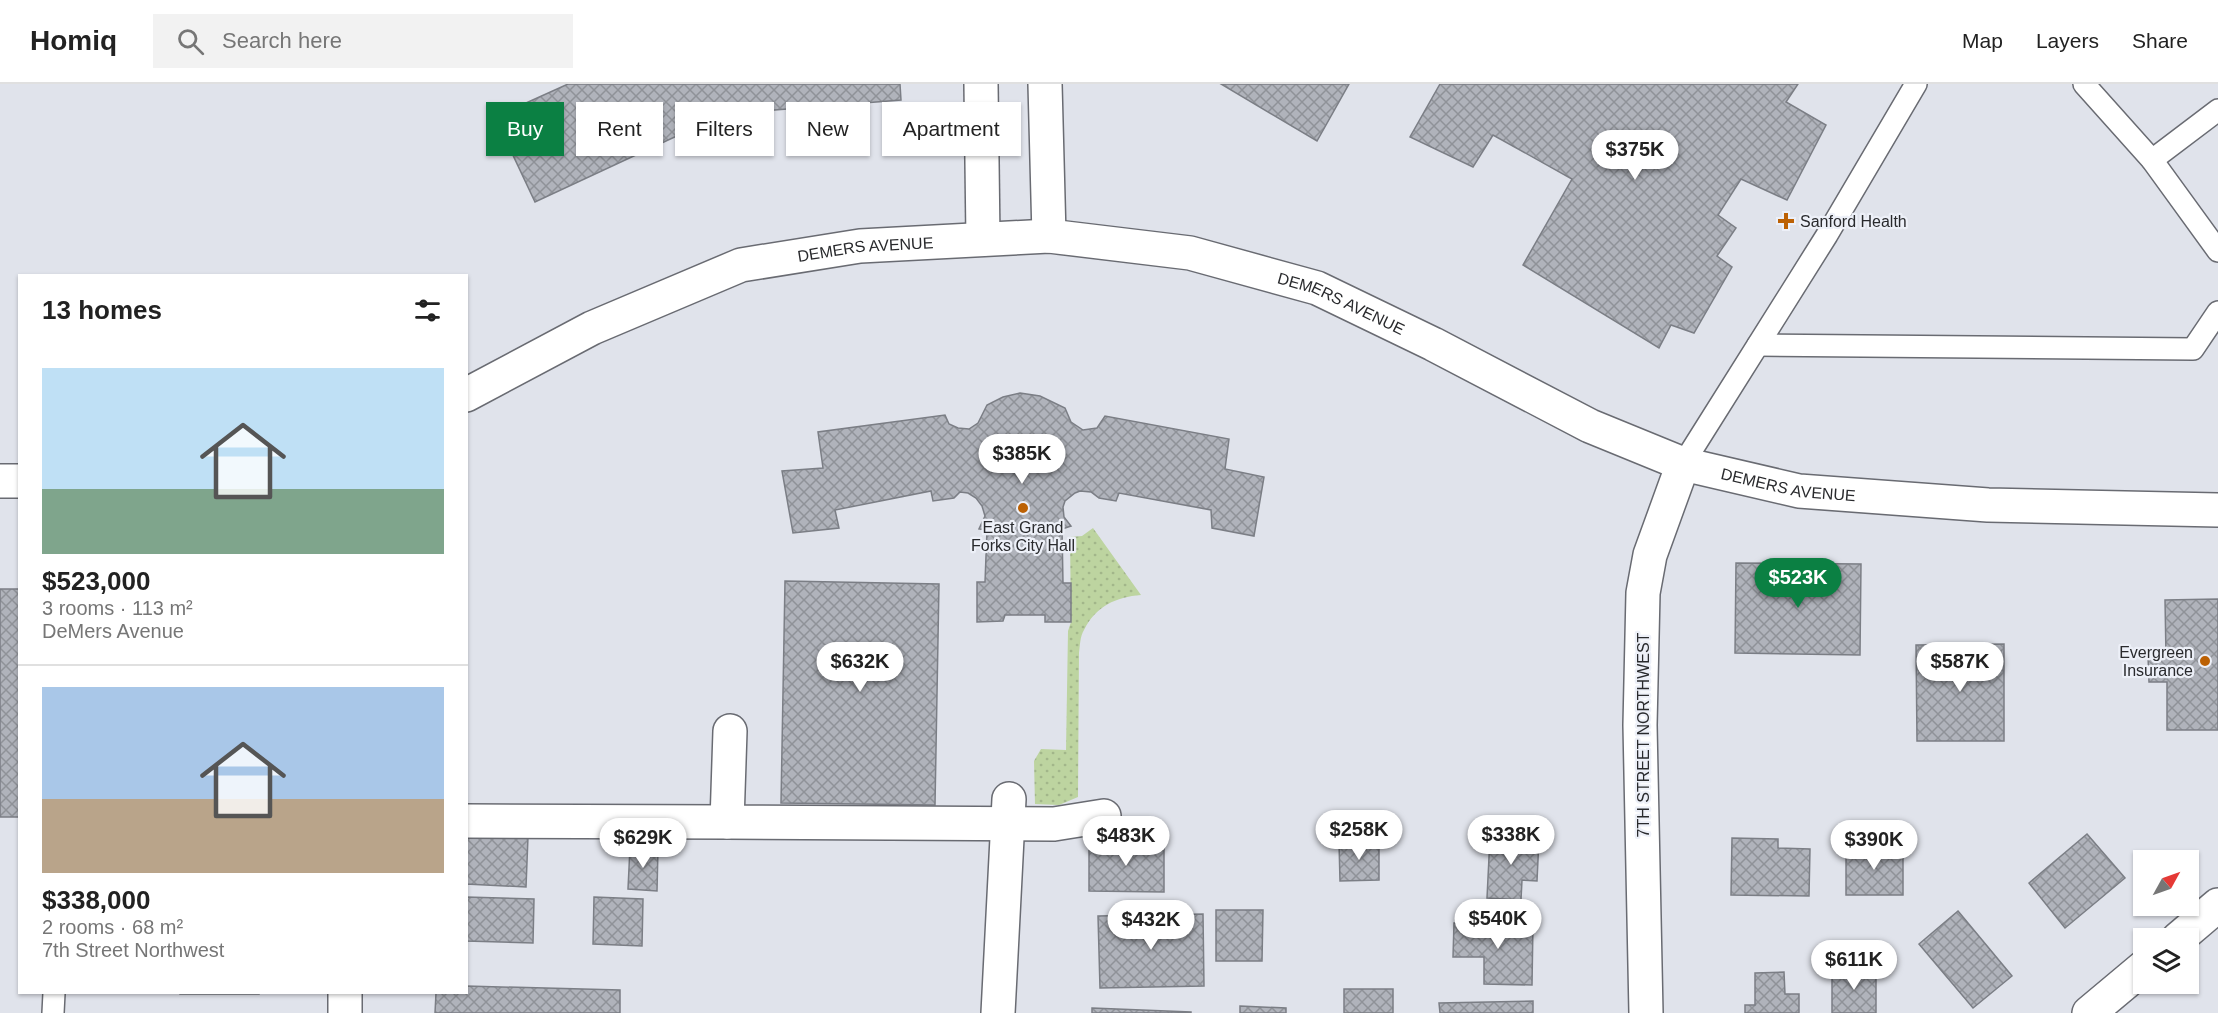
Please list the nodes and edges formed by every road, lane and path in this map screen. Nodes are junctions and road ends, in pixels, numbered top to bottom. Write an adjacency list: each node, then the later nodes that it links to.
1 (981, 84): 8 (street)
2 (1045, 84): 7 (street)
3 (1916, 84): 11 (lane)
4 (2084, 84): 6 (lane)
5 (2218, 110): 6 (lane)
6 (2152, 160): 9 (lane)
7 (1049, 236): 8 (street, DEMERS AVENUE); 13 (street, DEMERS AVENUE)
8 (983, 239): 12 (street, DEMERS AVENUE)
9 (2218, 251)
10 (2218, 312): 11 (lane)
11 (1758, 345): 13 (lane)
12 (468, 394)
13 (1683, 464): 16 (street, DEMERS AVENUE); 30 (street, 7TH STREET NORTHWEST)
14 (0, 481): 15 (street)
15 (18, 481)
16 (2218, 510)
17 (730, 731): 21 (street)
18 (1008, 811): 19 (street); 21 (street); 29 (street)
19 (1104, 816)
20 (468, 821): 21 (street)
21 (727, 822)
22 (2218, 905): 23 (street)
23 (2191, 928)
24 (2133, 977): 31 (street)
25 (54, 994): 27 (lane)
26 (345, 994): 28 (street)
27 (53, 1013)
28 (345, 1013)
29 (998, 1013)
30 (1646, 1013)
31 (2089, 1013)

